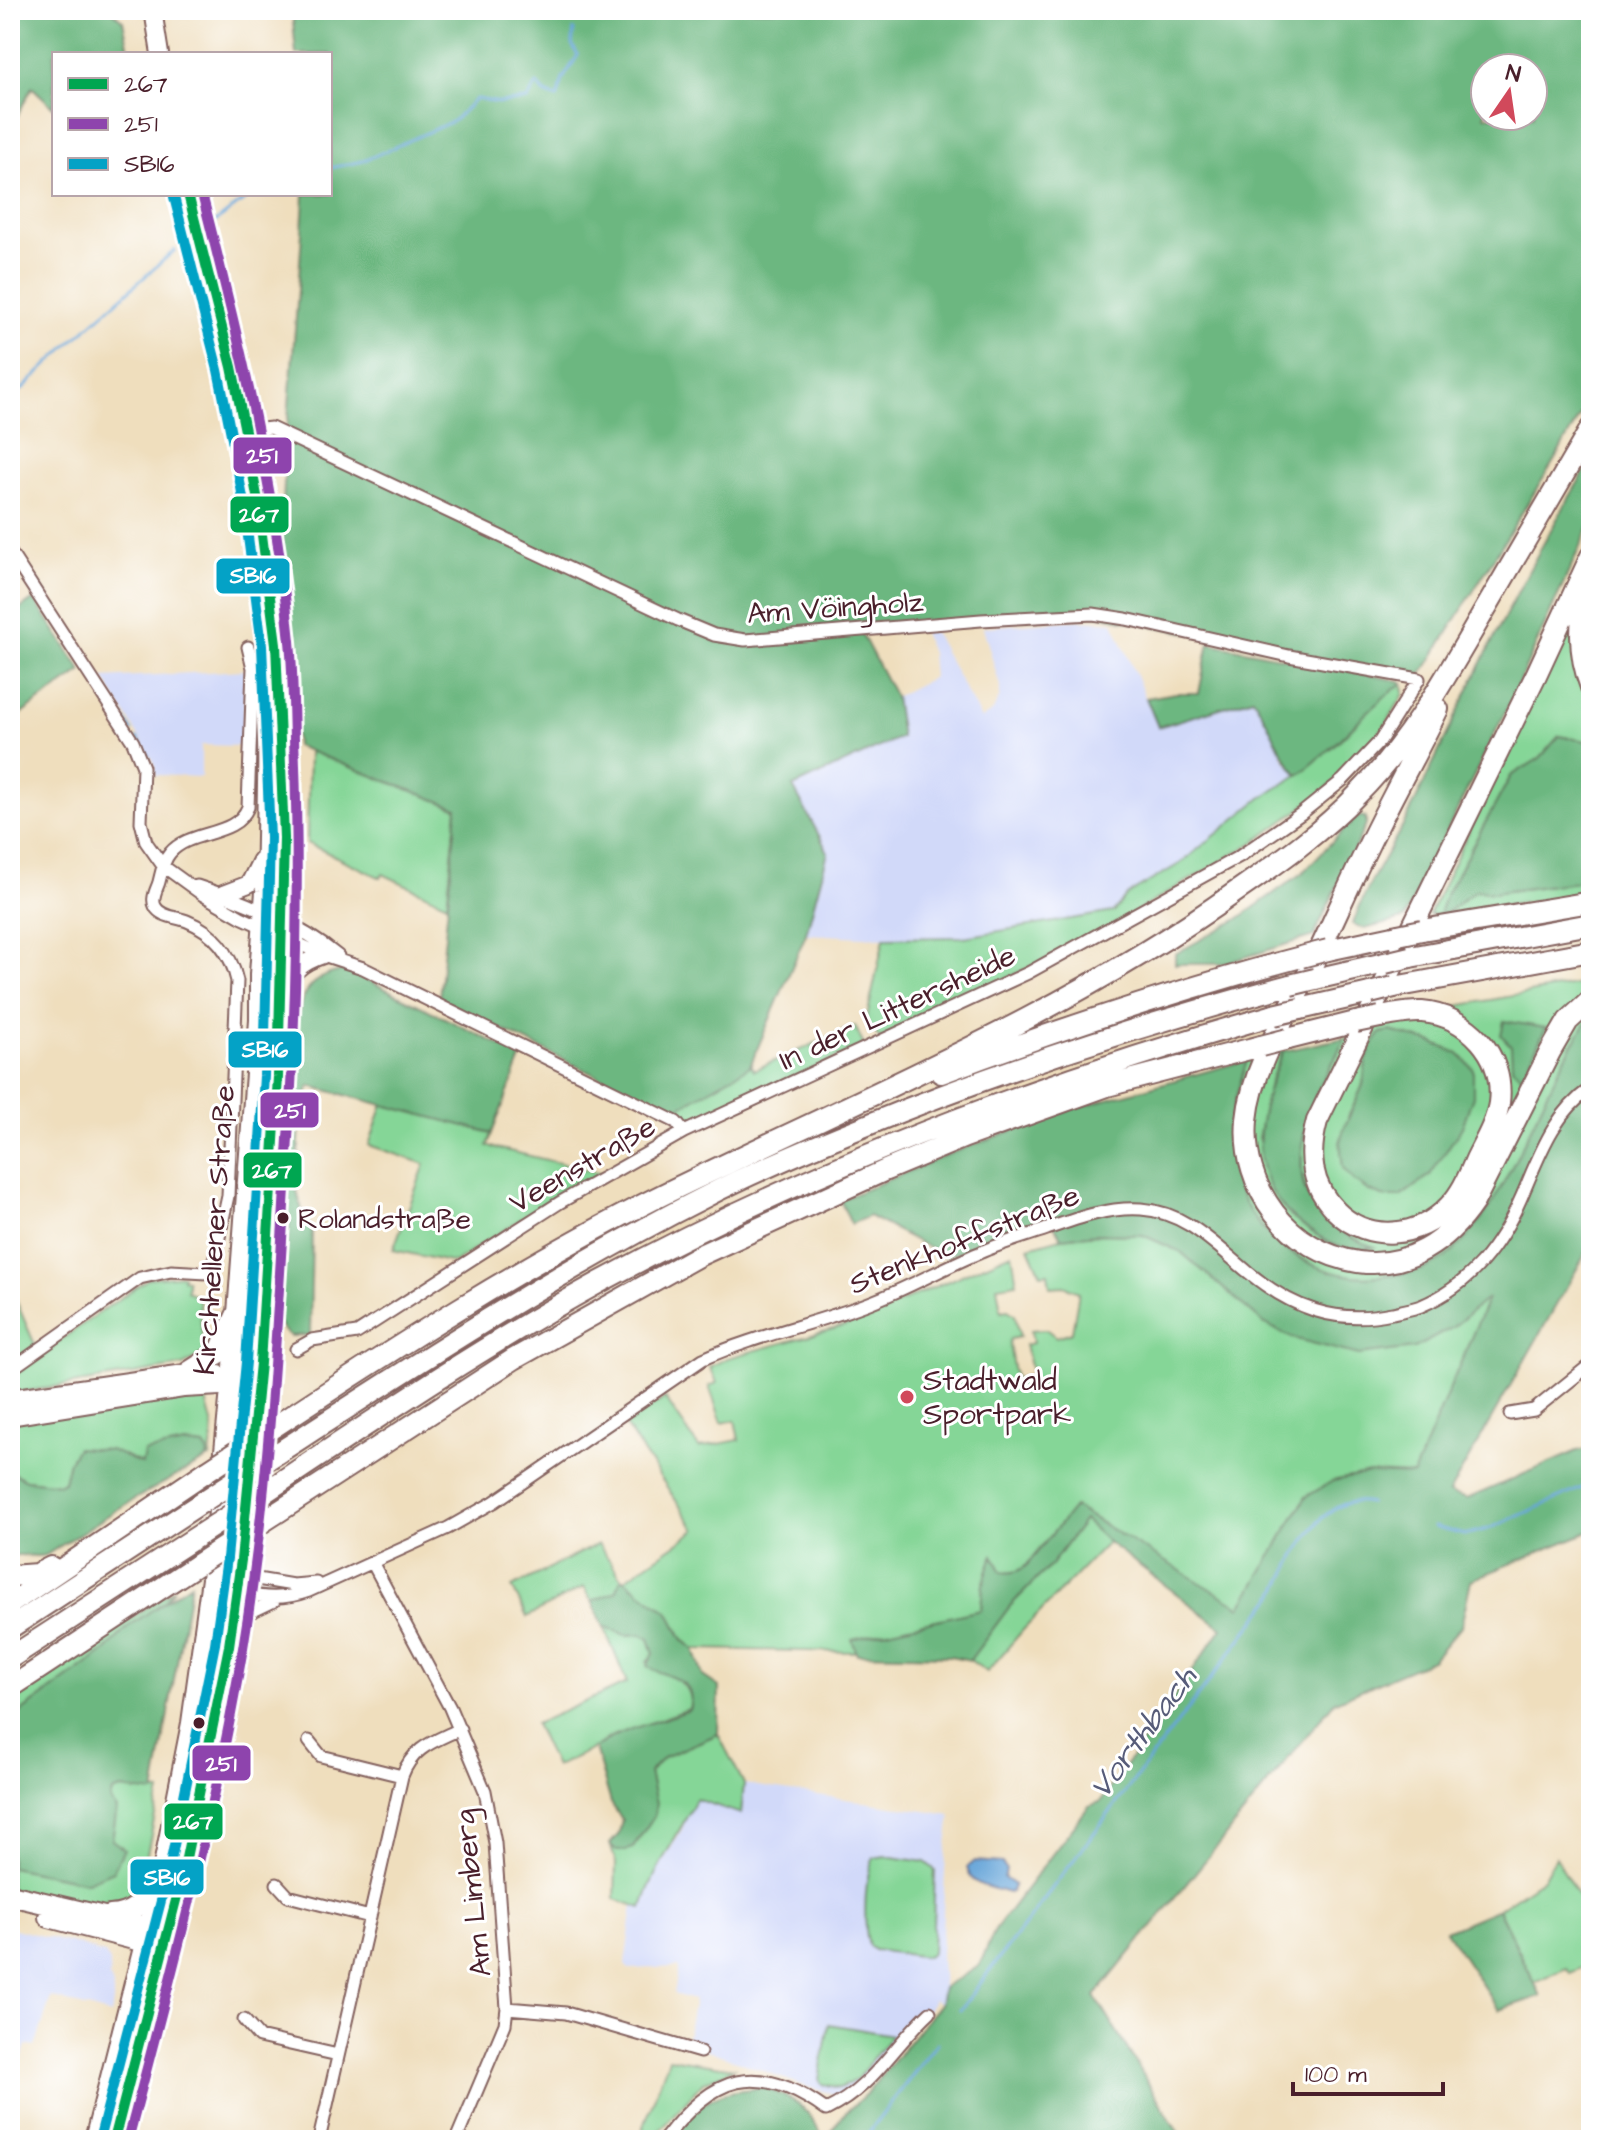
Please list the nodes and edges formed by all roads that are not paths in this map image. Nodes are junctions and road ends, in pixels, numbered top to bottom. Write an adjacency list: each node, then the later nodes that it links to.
1 (144, 10): 3 (main road)
2 (153, 10): 4 (main road)
3 (151, 52)
4 (160, 52)
5 (189, 196): 7 (main road, Kirchhellener Straße)
6 (1591, 428): 12 (highway)
7 (245, 431): 11 (main road, Kirchhellener Straße); 14 (street, Am Vöingholz)
8 (10, 552): 17 (street)
9 (1591, 556): 22 (highway)
10 (1591, 574): 15 (highway)
11 (267, 587): 16 (main road, Kirchhellener Straße); 24 (main road, Kirchhellener Straße)
12 (1484, 612): 28 (highway); 33 (highway)
13 (248, 647): 17 (street)
14 (1419, 679): 32 (street, In der Littersheide)
15 (1591, 687)
16 (264, 851): 19 (main road); 21 (main road, Kirchhellener Straße)
17 (163, 866): 18 (street); 38 (street, Kirchhellener Straße)
18 (185, 882): 19 (street); 21 (street)
19 (223, 894): 21 (street)
20 (1591, 902): 22 (highway)
21 (262, 920): 24 (street); 35 (main road, Kirchhellener Straße)
22 (1420, 924): 33 (highway, bridge); 34 (highway, bridge)
23 (1591, 924): 56 (highway, bridge)
24 (282, 928): 26 (street); 27 (street); 29 (main road, Kirchhellener Straße)
25 (1591, 951): 31 (highway, bridge)
26 (323, 955): 27 (street); 29 (main road)
27 (342, 959): 32 (street)
28 (1591, 1000)
29 (281, 1001): 41 (main road, Kirchhellener Straße)
30 (1591, 1088): 48 (street, Stenkhoffstraße)
31 (945, 1122): 34 (highway); 46 (highway, bridge)
32 (684, 1132): 36 (street, Veenstraße)
33 (724, 1165): 45 (highway, bridge)
34 (834, 1194): 46 (highway, bridge)
35 (236, 1316): 39 (highway); 40 (main road, Kirchhellener Straße)
36 (296, 1349)
37 (1591, 1364): 43 (street)
38 (10, 1370)
39 (188, 1373): 40 (highway); 42 (highway)
40 (231, 1380): 41 (highway); 44 (highway); 46 (main road, Kirchhellener Straße)
41 (258, 1383): 47 (main road, Kirchhellener Straße)
42 (10, 1400)
43 (1510, 1414)
44 (10, 1415)
45 (121, 1529): 49 (highway); 55 (highway)
46 (209, 1551): 52 (main road, Kirchhellener Straße); 54 (main road, Kirchhellener Straße); 58 (highway); 59 (highway)
47 (241, 1560): 50 (street); 52 (main road, Kirchhellener Straße)
48 (372, 1562): 51 (street, Stenkhoffstraße); 60 (street, Am Limberg)
49 (10, 1576)
50 (263, 1580): 51 (street, Stenkhoffstraße); 52 (street, Stenkhoffstraße)
51 (325, 1582): 53 (street, Stenkhoffstraße)
52 (234, 1586): 53 (street, Stenkhoffstraße); 54 (street, Stenkhoffstraße); 57 (main road, Kirchhellener Straße)
53 (291, 1597): 57 (street, Kirchhellener Straße)
54 (208, 1598): 63 (main road, Kirchhellener Straße)
55 (10, 1604)
56 (10, 1628)
57 (229, 1646): 69 (main road, Kirchhellener Straße)
58 (10, 1658)
59 (10, 1688)
60 (460, 1729): 62 (street); 70 (street, Am Limberg)
61 (309, 1741): 62 (street)
62 (402, 1776): 68 (street)
63 (160, 1881): 67 (highway); 69 (main road, Kirchhellener Straße)
64 (277, 1884): 68 (street)
65 (10, 1895): 67 (highway)
66 (10, 1908): 69 (highway)
67 (107, 1916): 69 (highway)
68 (370, 1917): 74 (street)
69 (157, 1937): 75 (main road, Kirchhellener Straße); 76 (main road, Kirchhellener Straße)
70 (507, 2008): 73 (street); 78 (street, Am Limberg)
71 (930, 2012): 79 (street)
72 (244, 2020): 74 (street)
73 (700, 2052)
74 (338, 2055): 77 (street)
75 (94, 2140)
76 (114, 2140)
77 (319, 2140)
78 (456, 2140)
79 (664, 2140)

